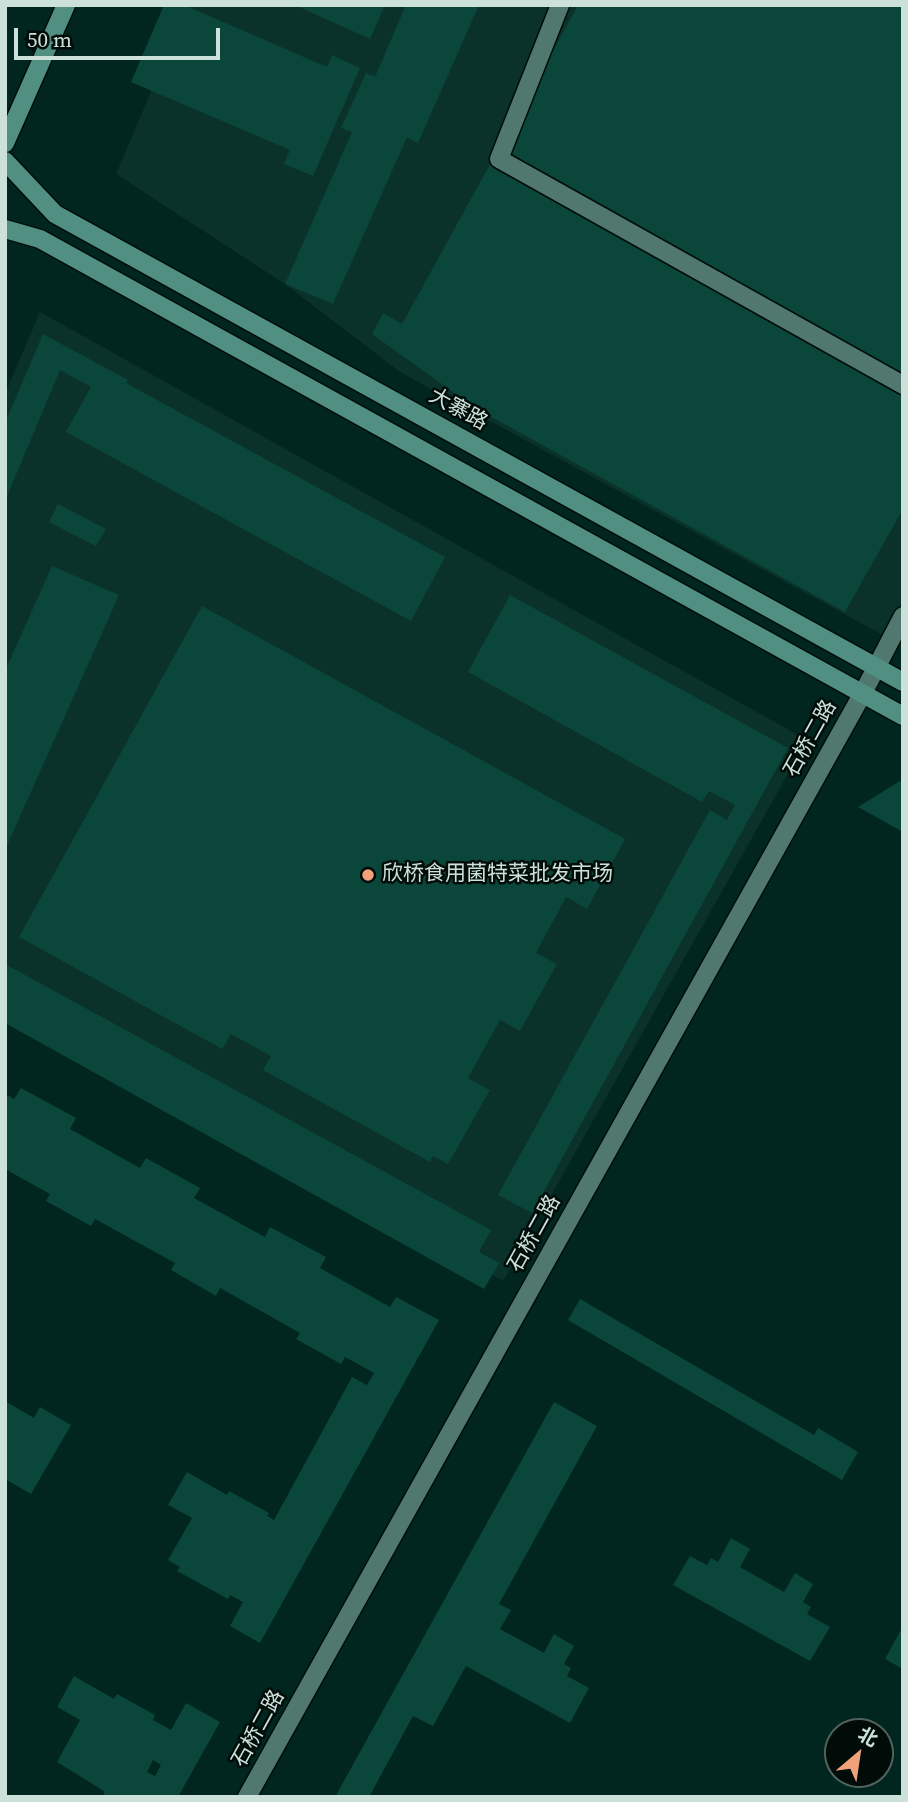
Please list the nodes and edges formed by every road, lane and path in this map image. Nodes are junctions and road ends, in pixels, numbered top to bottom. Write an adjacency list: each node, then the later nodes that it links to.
1 (66, 5): 3 (main road)
2 (560, 5): 6 (street)
3 (5, 143)
4 (5, 161): 8 (main road, 大寨路)
5 (5, 229): 10 (main road)
6 (903, 386)
7 (903, 616): 8 (street, 石桥二路)
8 (876, 667): 9 (main road, 大寨路); 10 (street, 石桥二路)
9 (903, 682)
10 (863, 693): 11 (main road); 12 (street, 石桥二路)
11 (903, 716)
12 (247, 1797)

